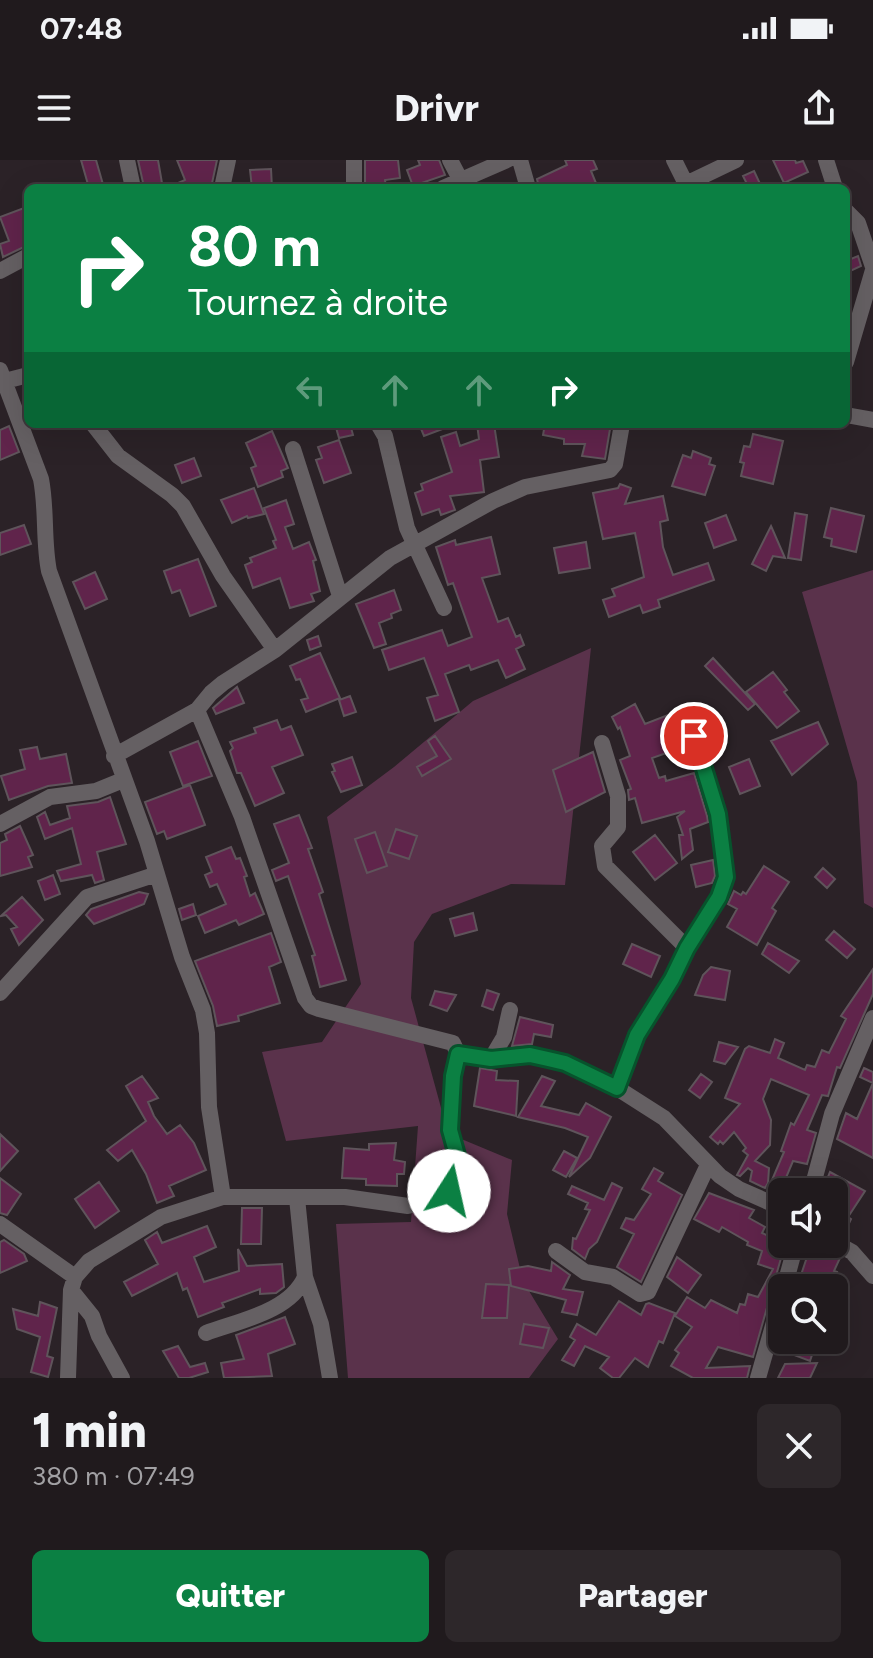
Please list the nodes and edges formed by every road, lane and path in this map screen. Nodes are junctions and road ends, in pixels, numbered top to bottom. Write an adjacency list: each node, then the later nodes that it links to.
1 (127, 160): 11 (street)
2 (228, 160): 12 (street)
3 (354, 160): 13 (street)
4 (450, 160): 10 (street)
5 (507, 160): 10 (street)
6 (520, 160): 15 (street)
7 (674, 160): 16 (street)
8 (736, 160): 17 (street)
9 (826, 160): 18 (street)
10 (460, 179): 14 (street)
11 (132, 184)
12 (223, 184)
13 (354, 184)
14 (451, 184)
15 (527, 184)
16 (686, 184)
17 (691, 184)
18 (834, 184)
19 (850, 215): 21 (street)
20 (24, 258): 22 (street)
21 (873, 268): 23 (street)
22 (0, 271)
23 (850, 348)
24 (24, 375): 25 (street)
25 (2, 376): 39 (street)
26 (850, 416): 27 (street)
27 (873, 420)
28 (96, 428): 35 (street)
29 (380, 428): 32 (street)
30 (621, 428): 32 (street)
31 (293, 449): 33 (street)
32 (414, 545): 33 (street); 34 (street)
33 (340, 596): 35 (street)
34 (444, 608)
35 (275, 650): 36 (street)
36 (197, 710): 39 (street); 47 (street)
37 (694, 736): 43 (street)
38 (602, 743): 43 (street)
39 (114, 756): 40 (street)
40 (123, 780): 41 (street); 42 (street)
41 (0, 824)
42 (157, 874): 44 (street); 52 (street)
43 (687, 948): 49 (street)
44 (0, 993)
45 (510, 1010): 48 (street)
46 (873, 1018): 51 (street)
47 (458, 1054): 48 (street); 53 (street)
48 (491, 1059): 49 (street)
49 (617, 1088): 50 (street)
50 (708, 1165): 54 (street); 57 (street)
51 (815, 1178)
52 (223, 1197): 53 (street); 60 (street)
53 (297, 1198): 59 (street)
54 (768, 1202)
55 (0, 1224): 60 (street)
56 (848, 1250): 58 (street)
57 (556, 1251)
58 (873, 1276)
59 (305, 1277): 61 (street); 65 (street)
60 (73, 1283): 63 (street); 64 (street)
61 (206, 1333)
62 (768, 1343): 66 (street)
63 (68, 1378)
64 (122, 1378)
65 (330, 1378)
66 (758, 1378)

